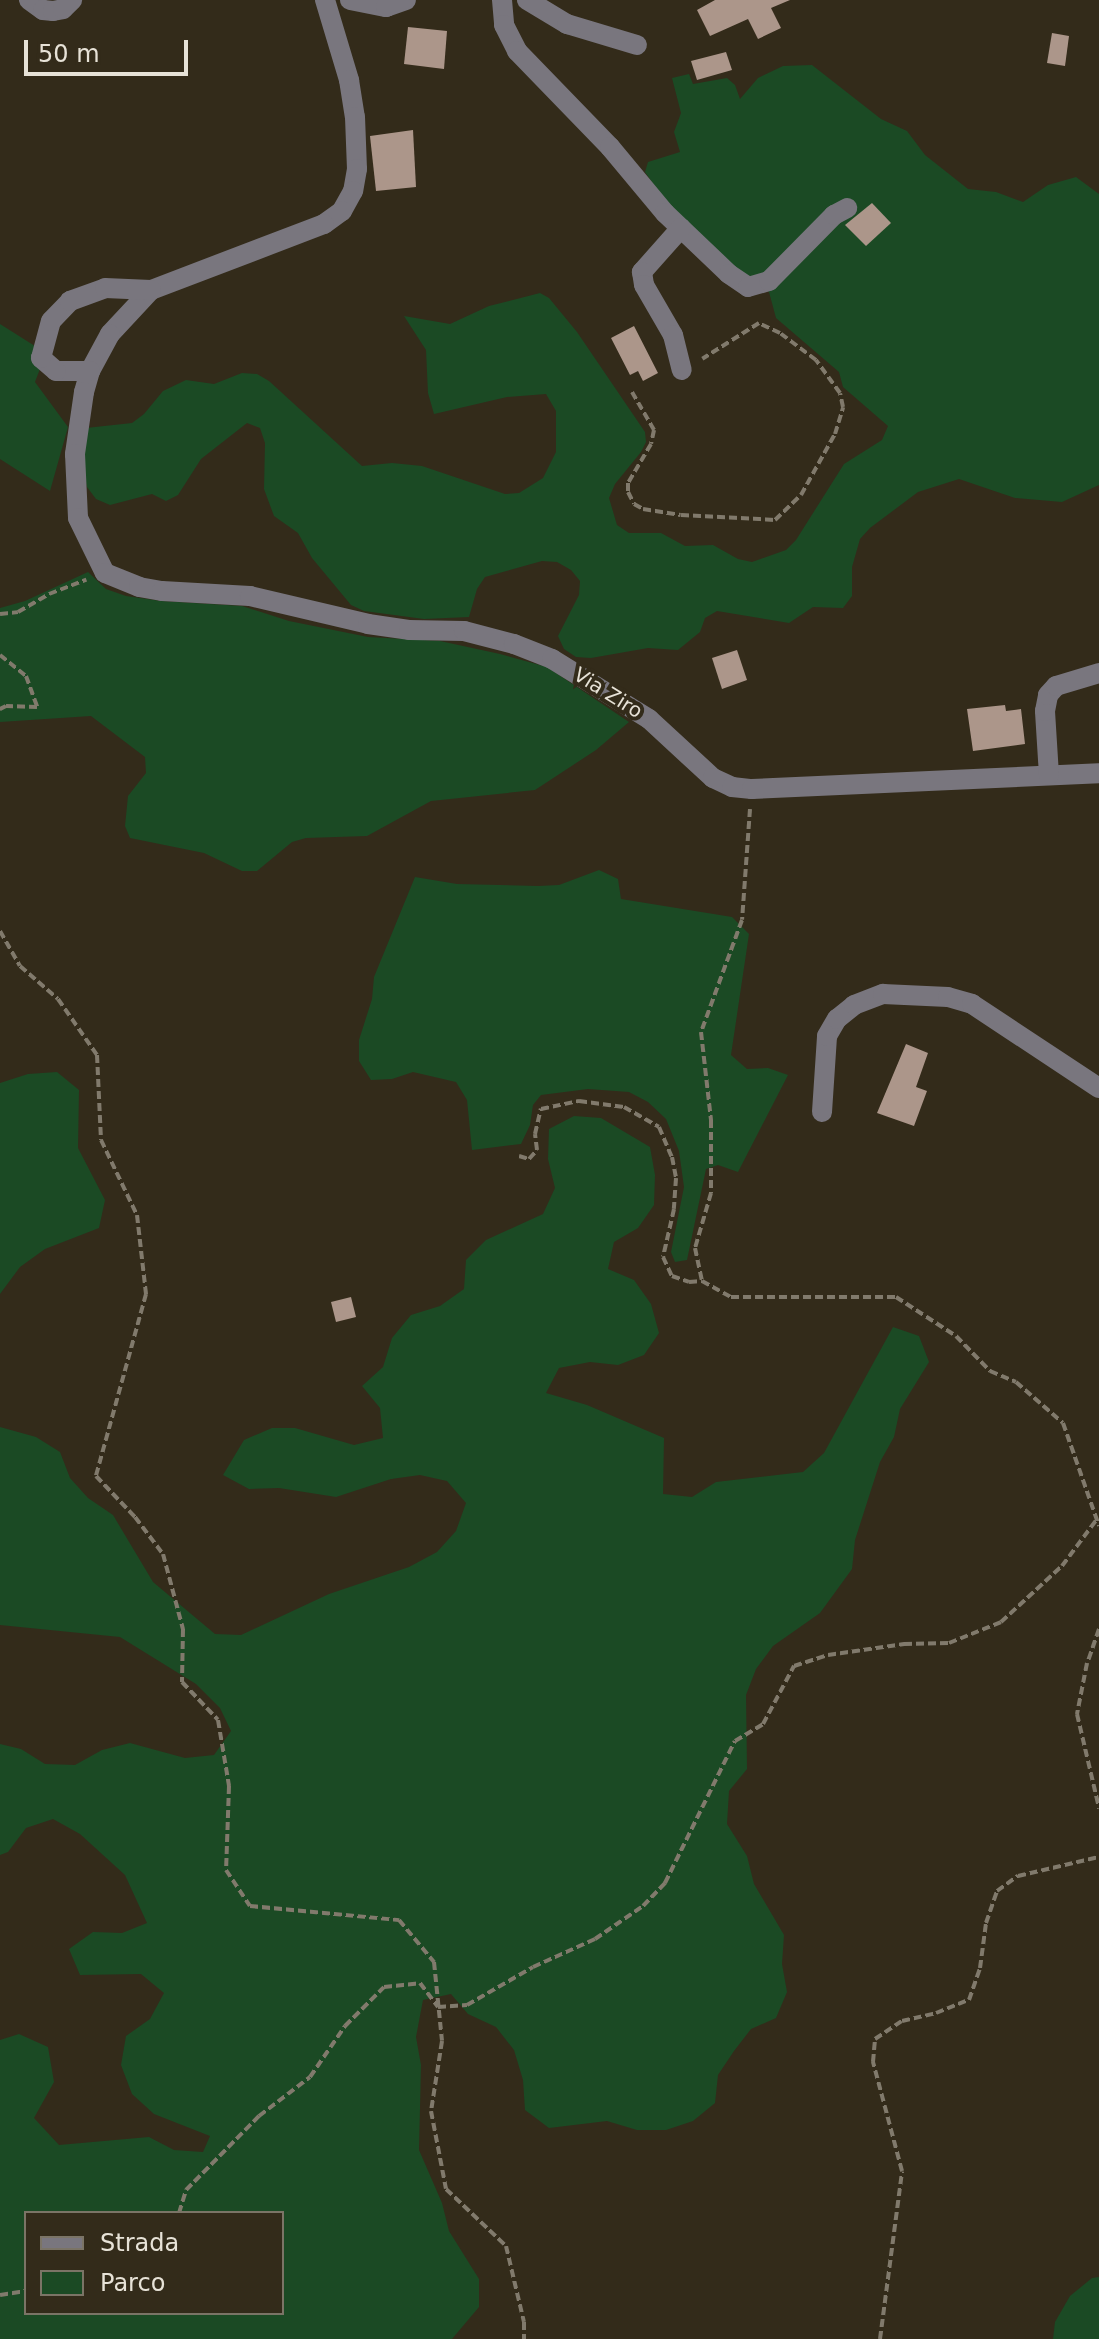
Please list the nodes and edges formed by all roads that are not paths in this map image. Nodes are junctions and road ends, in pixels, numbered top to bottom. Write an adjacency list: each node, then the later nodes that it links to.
1 (29, 0): 2 (street)
2 (72, 0)
3 (325, 0): 8 (street)
4 (406, 0): 7 (street)
5 (502, 0): 11 (street)
6 (527, 0): 9 (street)
7 (352, 1): 8 (street)
8 (332, 23): 12 (street)
9 (637, 45)
10 (847, 208): 11 (street)
11 (681, 228): 13 (street)
12 (151, 290): 14 (street); 14 (street)
13 (682, 370)
14 (90, 371): 17 (street, Via Ziro)
15 (1099, 673): 17 (street)
16 (1099, 773): 17 (street, Via Ziro)
17 (1049, 775)
18 (1099, 1088): 19 (street)
19 (822, 1112)

